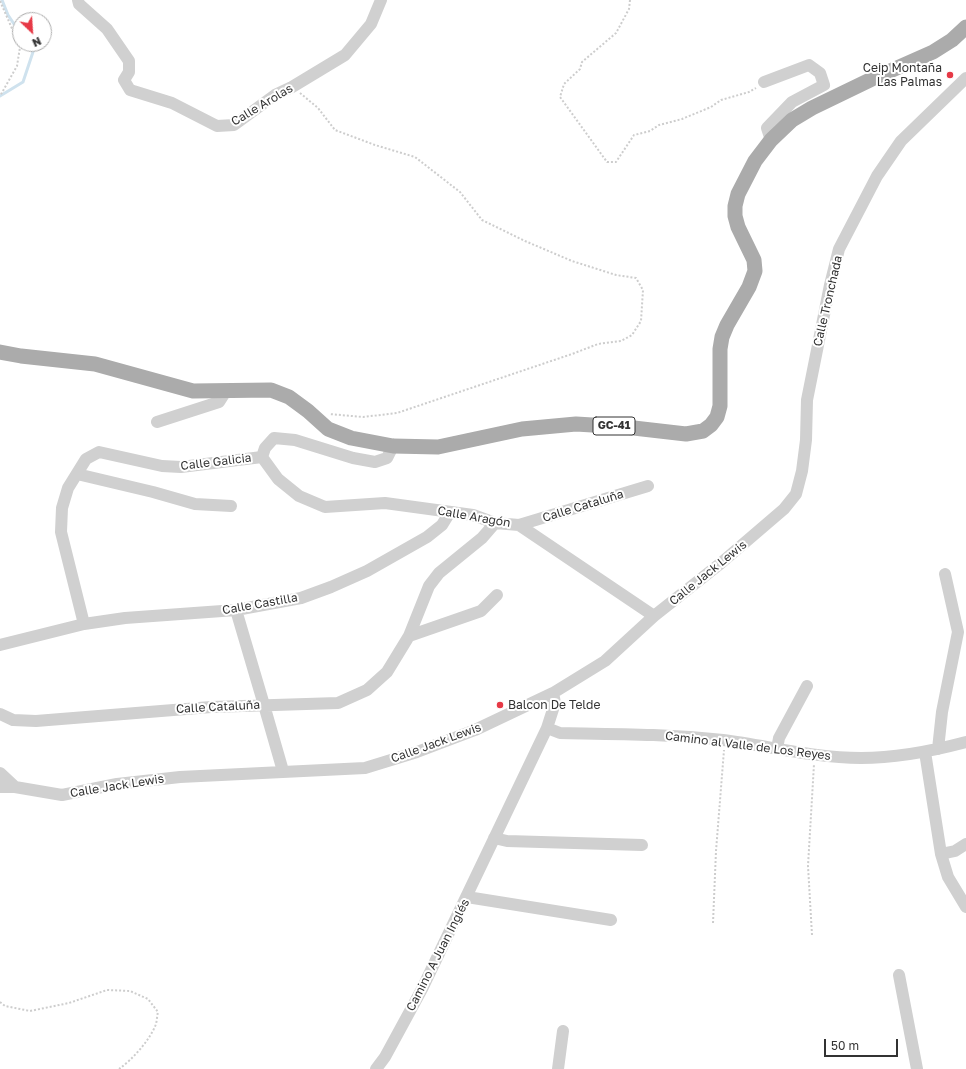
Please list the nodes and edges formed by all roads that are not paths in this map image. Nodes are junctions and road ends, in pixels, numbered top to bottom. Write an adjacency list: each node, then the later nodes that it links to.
1 (78, 0): 2 (street, Calle Arolas)
2 (381, 0)
3 (966, 27): 6 (main road, GC-41)
4 (966, 78): 14 (street, Calle Tronchada)
5 (764, 82): 6 (street)
6 (771, 140): 10 (main road, GC-41)
7 (0, 352): 8 (main road, GC-41)
8 (226, 391): 9 (street); 10 (main road, GC-41)
9 (157, 422)
10 (393, 446): 11 (street, Calle Galicia)
11 (262, 456): 12 (street, Calle Galicia); 16 (street, Calle Aragón)
12 (78, 474): 15 (street); 23 (street, Calle Galicia)
13 (648, 486): 18 (street, Calle Cataluña)
14 (796, 494): 22 (street, Calle Jack Lewis)
15 (231, 506)
16 (450, 512): 17 (street, Calle Aragón); 21 (street, Calle Castilla)
17 (495, 523): 18 (street, Calle Aragón); 24 (street, Calle Cataluña)
18 (519, 525): 22 (street, Calle Aragón)
19 (946, 574): 33 (street)
20 (497, 595): 24 (street)
21 (236, 610): 23 (street, Calle Castilla); 28 (street)
22 (654, 616): 27 (street, Calle Jack Lewis)
23 (84, 624): 25 (street, Calle Castilla)
24 (408, 636): 28 (street, Calle Cataluña)
25 (0, 645)
26 (807, 686): 32 (street)
27 (553, 693): 30 (street, Camino A Juan Inglés); 35 (street, Calle Jack Lewis)
28 (264, 705): 29 (street, Calle Cataluña); 35 (street)
29 (0, 714)
30 (547, 728): 32 (street, Camino al Valle de Los Reyes); 39 (street, Camino A Juan Inglés)
31 (966, 742): 33 (street, Camino al Valle de Los Reyes)
32 (777, 749): 34 (street, Camino al Valle de Los Reyes)
33 (938, 749): 34 (street, Camino al Valle de Los Reyes)
34 (925, 752): 42 (street)
35 (283, 771): 38 (street, Calle Jack Lewis)
36 (0, 774): 38 (street)
37 (0, 787): 38 (street, Calle Jack Lewis)
38 (15, 787)
39 (494, 838): 40 (street); 43 (street, Camino A Juan Inglés)
40 (642, 844)
41 (966, 844): 42 (street)
42 (941, 854): 44 (street)
43 (467, 897): 45 (street); 48 (street, Camino A Juan Inglés)
44 (966, 907)
45 (611, 920)
46 (899, 975): 50 (street)
47 (563, 1031): 49 (street)
48 (376, 1069)
49 (558, 1069)
50 (917, 1069)

